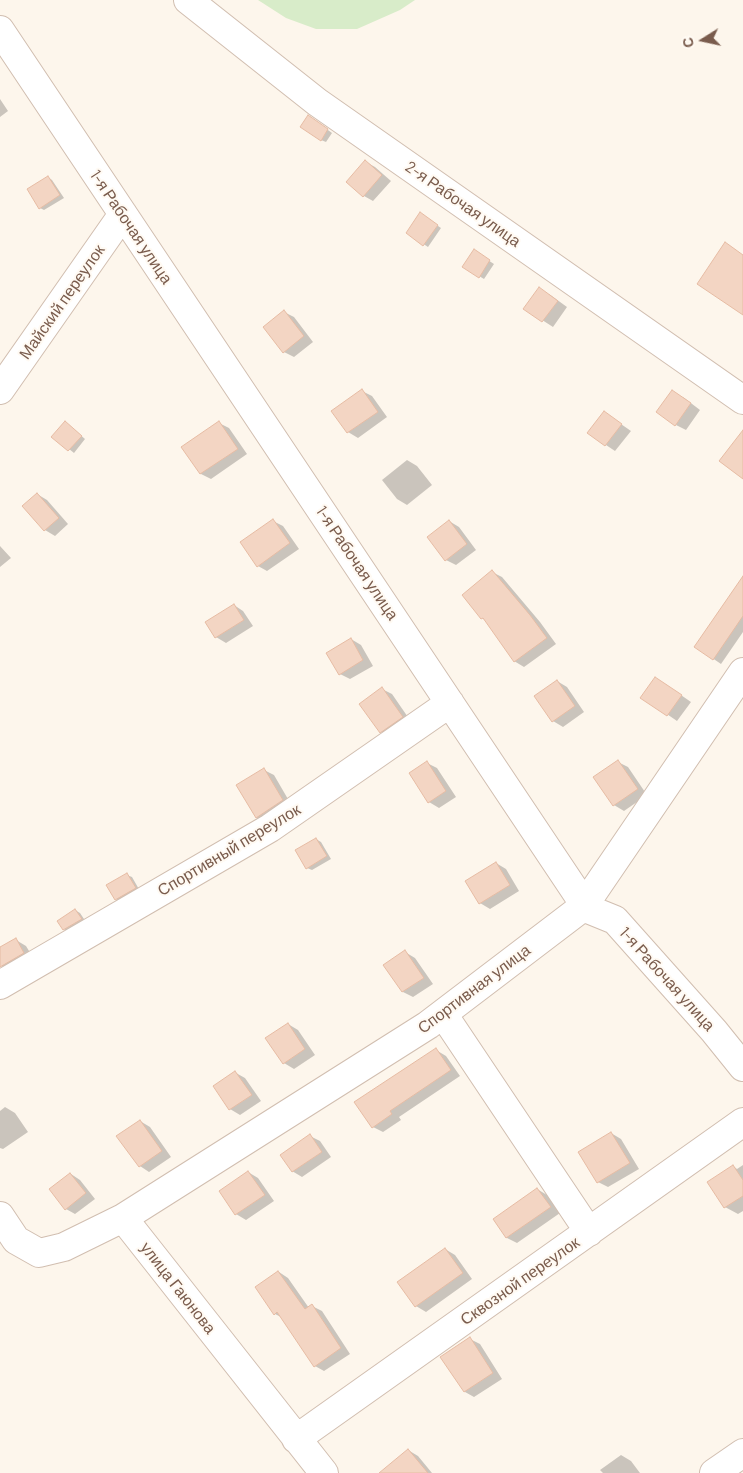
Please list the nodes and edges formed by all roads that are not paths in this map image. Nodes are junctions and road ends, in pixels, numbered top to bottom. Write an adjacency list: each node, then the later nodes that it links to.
1 (188, 0): 5 (street, 2-я Рабочая улица)
2 (1, 35): 3 (street, 1-я Рабочая улица)
3 (123, 214): 4 (street, Майский переулок); 7 (street, 1-я Рабочая улица)
4 (0, 390)
5 (743, 400)
6 (743, 672): 8 (street, Спортивная улица)
7 (450, 703): 8 (street, 1-я Рабочая улица); 9 (street, Спортивный переулок)
8 (583, 907): 10 (street, Спортивная улица); 11 (street, 1-я Рабочая улица)
9 (0, 985)
10 (443, 1014): 14 (street, Спортивная улица); 15 (street)
11 (743, 1067)
12 (743, 1122): 15 (street, Сквозной переулок)
13 (0, 1216): 14 (street)
14 (122, 1218): 16 (street, улица Гаюнова)
15 (589, 1232): 16 (street, Сквозной переулок)
16 (296, 1439): 18 (street, улица Гаюнова)
17 (743, 1453): 19 (street)
18 (324, 1473)
19 (714, 1473)

